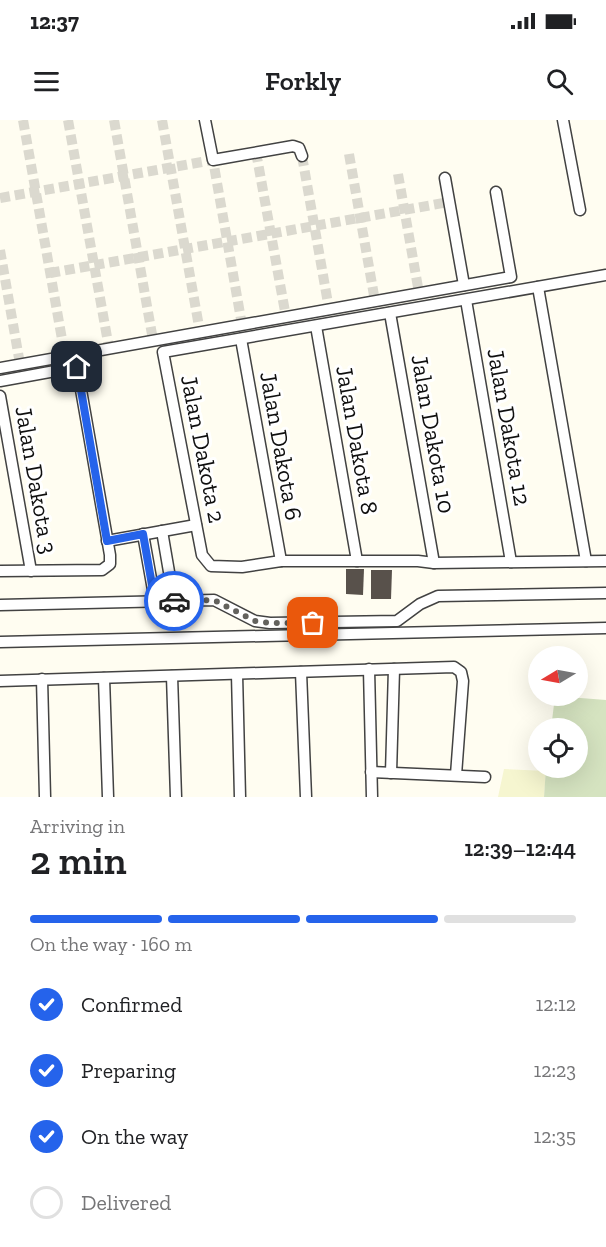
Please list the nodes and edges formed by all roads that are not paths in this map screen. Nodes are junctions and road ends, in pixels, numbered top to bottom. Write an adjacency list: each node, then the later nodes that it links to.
1 (206, 120): 3 (street)
2 (563, 120): 6 (street)
3 (302, 156)
4 (445, 178): 8 (street)
5 (496, 192): 8 (street)
6 (580, 210)
7 (606, 275): 9 (street)
8 (464, 285): 14 (street)
9 (538, 287): 10 (street); 23 (street)
10 (466, 300): 11 (street); 25 (street, Jalan Dakota 12)
11 (390, 313): 12 (street); 26 (street, Jalan Dakota 10)
12 (316, 326): 13 (street); 22 (street, Jalan Dakota 8)
13 (241, 339): 17 (street, Jalan Dakota 2); 21 (street, Jalan Dakota 6)
14 (0, 368)
15 (0, 381): 20 (street)
16 (0, 396): 27 (street, Jalan Dakota 3)
17 (196, 525): 18 (street); 21 (street, Jalan Dakota 2)
18 (162, 531): 19 (street); 30 (street)
19 (143, 534): 20 (street); 31 (street)
20 (107, 541): 27 (street)
21 (281, 561): 22 (street)
22 (357, 561): 26 (street)
23 (586, 561): 24 (street); 25 (street)
24 (606, 561)
25 (512, 562): 26 (street)
26 (434, 563)
27 (31, 571): 28 (street)
28 (0, 572)
29 (606, 593): 30 (street)
30 (174, 601): 31 (street)
31 (155, 602): 32 (street)
32 (0, 604)
33 (606, 628): 34 (street)
34 (0, 642)
35 (369, 669): 36 (street); 37 (street); 43 (street)
36 (394, 669): 44 (street); 45 (street)
37 (301, 672): 38 (street); 51 (street)
38 (237, 674): 39 (street); 50 (street)
39 (172, 676): 41 (street); 49 (street)
40 (42, 678): 41 (street); 42 (street); 47 (street)
41 (104, 678): 48 (street)
42 (0, 681)
43 (371, 772): 44 (street); 52 (street)
44 (392, 773): 45 (street)
45 (456, 776): 46 (street)
46 (485, 777)
47 (45, 797)
48 (108, 797)
49 (176, 797)
50 (240, 797)
51 (306, 797)
52 (372, 797)

